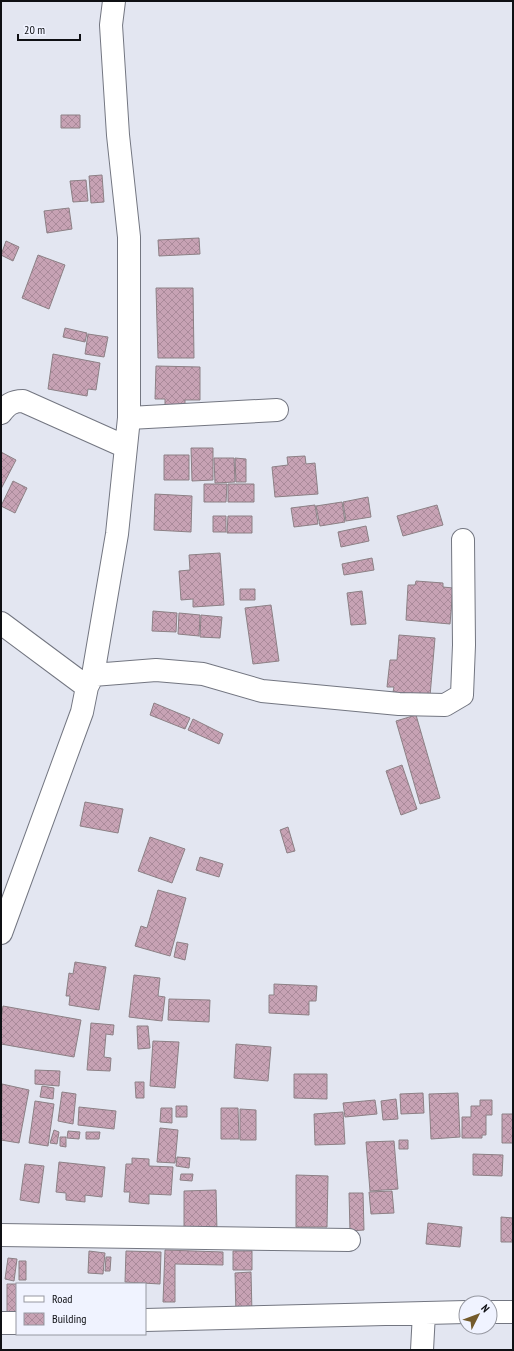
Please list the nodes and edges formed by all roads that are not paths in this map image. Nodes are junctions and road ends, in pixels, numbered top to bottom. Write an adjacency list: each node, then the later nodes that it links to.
1 (114, 1): 4 (street)
2 (277, 410): 4 (street)
3 (1, 413): 5 (street)
4 (129, 418): 5 (street)
5 (126, 446): 8 (street)
6 (463, 540): 8 (street)
7 (1, 623): 8 (street)
8 (90, 681): 9 (street)
9 (1, 933)
10 (1, 1235): 11 (street)
11 (349, 1240)
12 (458, 1312): 15 (street)
13 (498, 1312): 14 (street)
14 (513, 1312)
15 (424, 1313): 16 (street); 19 (street)
16 (146, 1320)
17 (1, 1323): 18 (street)
18 (16, 1323)
19 (422, 1350)

